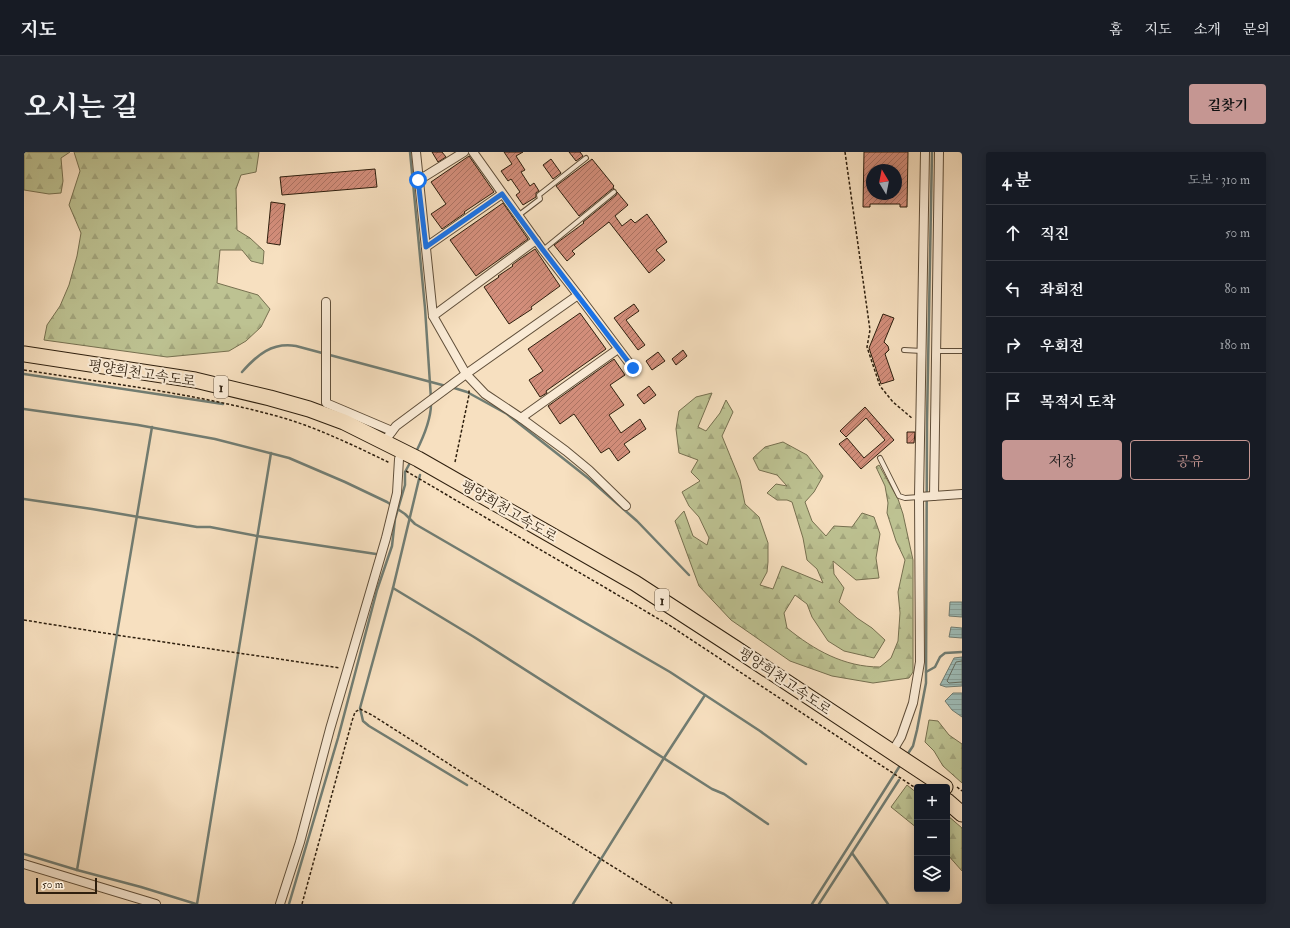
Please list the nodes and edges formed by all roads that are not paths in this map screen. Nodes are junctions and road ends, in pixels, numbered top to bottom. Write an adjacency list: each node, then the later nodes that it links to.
1 (416, 152): 7 (street)
2 (464, 152): 7 (street)
3 (473, 152): 9 (street)
4 (924, 152): 19 (street)
5 (939, 152): 20 (street)
6 (586, 158): 10 (lane)
7 (418, 180): 12 (street)
8 (614, 192): 13 (lane)
9 (502, 194): 10 (street); 12 (street)
10 (518, 216): 11 (street)
11 (536, 240): 13 (street); 16 (street)
12 (426, 247): 16 (street)
13 (543, 250): 14 (street)
14 (578, 295): 17 (street); 25 (street)
15 (326, 302): 27 (street)
16 (433, 316): 25 (street)
17 (618, 349): 24 (street); 26 (street)
18 (904, 350): 19 (lane)
19 (922, 351): 20 (street); 32 (street)
20 (937, 351): 21 (lane); 31 (street)
21 (962, 351)
22 (24, 354): 27 (highway, 평양희천고속도로 / 1)
23 (24, 363): 29 (highway, 평양희천고속도로 / 1)
24 (633, 368)
25 (466, 374): 26 (street); 27 (street)
26 (521, 418): 33 (street)
27 (388, 437): 29 (highway, 평양희천고속도로 / 1)
28 (880, 458): 32 (lane)
29 (407, 463): 34 (highway, 평양희천고속도로 / 1); 44 (street)
30 (962, 494): 31 (street)
31 (934, 496): 32 (street)
32 (919, 497): 34 (street)
33 (626, 506)
34 (892, 760): 35 (highway, 평양희천고속도로 / 1)
35 (906, 772): 36 (highway, 평양희천고속도로 / 1); 37 (highway, 평양희천고속도로 / 1)
36 (924, 784)
37 (936, 784)
38 (950, 791): 39 (highway, 평양희천고속도로 / 1)
39 (962, 800)
40 (950, 804): 41 (highway)
41 (962, 814)
42 (24, 864): 43 (street)
43 (156, 904)
44 (280, 904)

